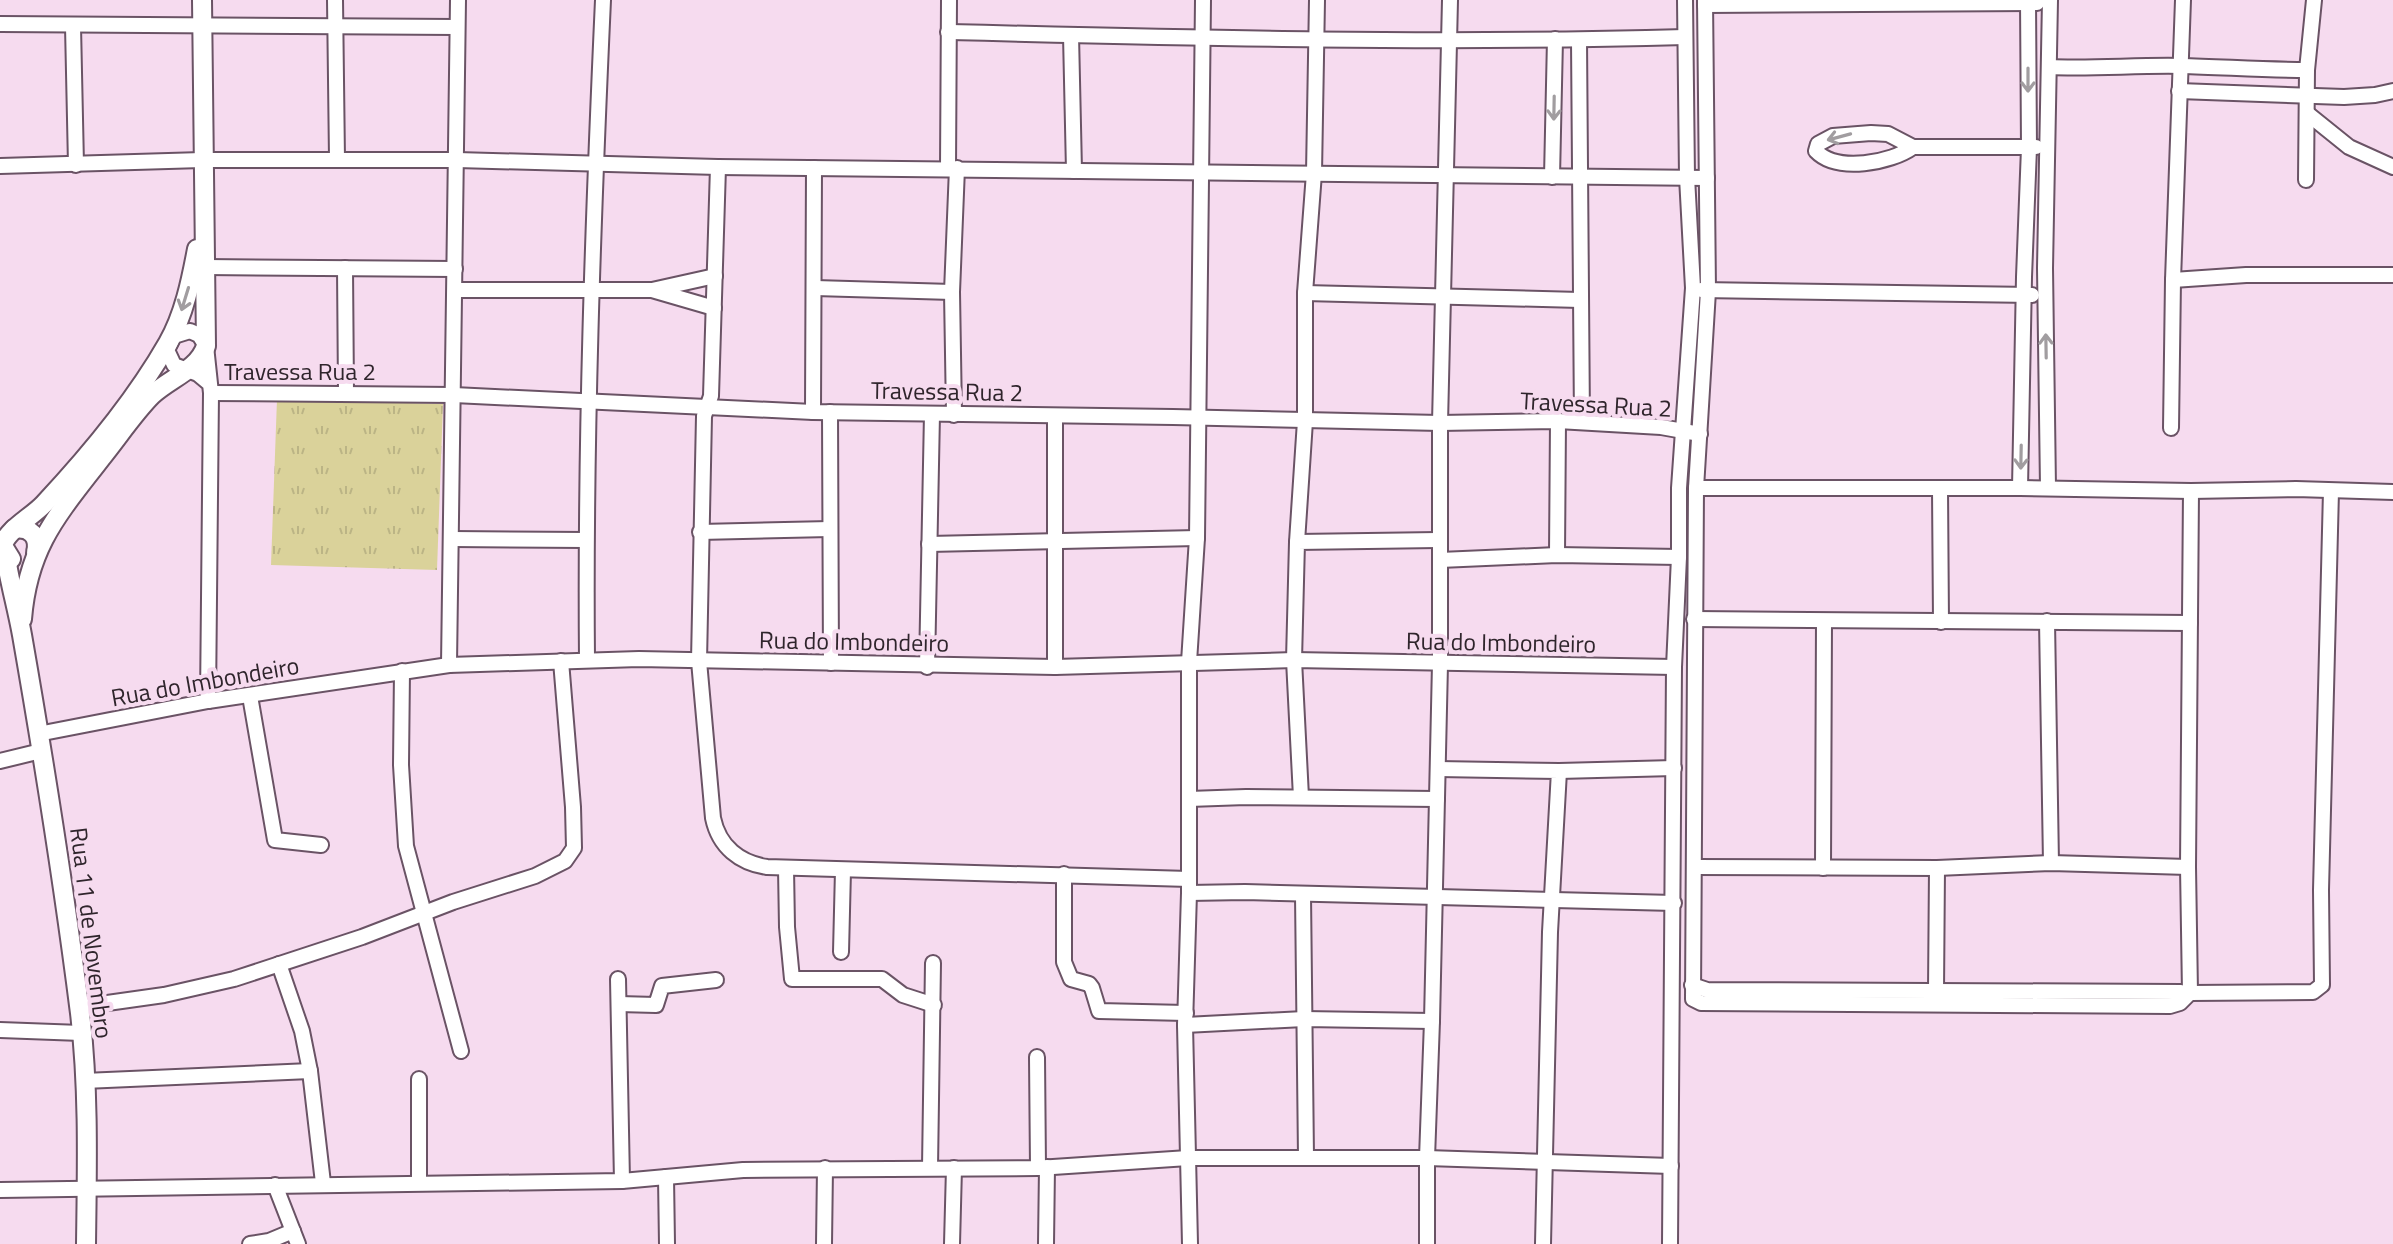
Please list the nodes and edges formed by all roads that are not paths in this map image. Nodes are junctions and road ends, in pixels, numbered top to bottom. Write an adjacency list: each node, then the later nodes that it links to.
1 (202, 0): 16 (main road)
2 (335, 0): 18 (street)
3 (458, 0): 19 (street)
4 (603, 0): 41 (street)
5 (949, 0): 20 (street)
6 (1203, 0): 22 (street)
7 (1317, 0): 25 (street)
8 (1450, 0): 27 (street)
9 (1685, 0): 23 (street)
10 (2183, 0): 28 (street)
11 (2314, 0): 30 (street)
12 (2028, 1): 13 (street); 14 (street); 37 (street, one-way to 37)
13 (1705, 2): 55 (street)
14 (2050, 2): 29 (street)
15 (0, 24): 17 (street)
16 (202, 24): 17 (street); 18 (street); 39 (main road)
17 (73, 26): 42 (street)
18 (335, 26): 19 (street); 38 (street)
19 (457, 27): 40 (street)
20 (948, 32): 21 (street); 47 (street)
21 (1071, 35): 22 (street); 48 (street)
22 (1204, 36): 25 (street); 49 (street)
23 (1685, 37): 26 (street); 53 (street)
24 (1555, 39): 26 (street); 27 (street); 52 (street, one-way to 52)
25 (1316, 40): 27 (street); 50 (street)
26 (1579, 40): 54 (street)
27 (1449, 41): 51 (street)
28 (2180, 66): 29 (street); 30 (street); 31 (street)
29 (2049, 67): 36 (street)
30 (2307, 70): 33 (street)
31 (2179, 91): 33 (street); 63 (street)
32 (2393, 91): 33 (street)
33 (2306, 96): 34 (street)
34 (2308, 114): 45 (street); 56 (street)
35 (1913, 147): 35 (street, one-way to 35); 37 (street)
36 (2048, 147): 37 (street); 72 (street)
37 (2029, 148): 71 (street)
38 (337, 159): 39 (street); 40 (street)
39 (202, 160): 42 (street); 57 (main road)
40 (457, 160): 41 (street); 60 (street)
41 (595, 163): 44 (street); 68 (street)
42 (76, 165): 43 (street)
43 (0, 166)
44 (718, 167): 46 (street); 62 (street)
45 (2393, 167)
46 (814, 168): 47 (street); 64 (street)
47 (953, 168): 48 (street); 69 (street)
48 (1074, 171): 49 (street)
49 (1201, 171): 50 (street); 89 (street)
50 (1314, 173): 51 (street); 70 (street)
51 (1447, 175): 52 (street); 73 (street)
52 (1552, 177): 54 (street)
53 (1687, 177): 54 (street); 55 (street); 67 (street)
54 (1579, 178): 74 (street)
55 (1707, 178): 67 (street)
56 (2306, 180)
57 (203, 223): 58 (main road); 76 (main road, one-way to 76)
58 (205, 267): 59 (street); 77 (main road)
59 (345, 268): 60 (street); 80 (street)
60 (455, 269): 65 (street)
61 (2393, 275): 63 (street)
62 (715, 276): 66 (street); 75 (street)
63 (2173, 280): 96 (street)
64 (815, 288): 69 (street); 84 (street)
65 (455, 290): 68 (street); 81 (street)
66 (652, 290): 68 (street); 75 (street)
67 (1701, 290): 71 (street); 97 (street); 98 (street)
68 (590, 291): 82 (street)
69 (952, 292): 87 (street)
70 (1305, 293): 73 (street); 90 (street)
71 (2023, 295): 72 (street); 94 (street)
72 (2045, 295): 95 (street, one-way to 72)
73 (1443, 297): 74 (street); 93 (street)
74 (1580, 300): 92 (street)
75 (714, 308): 83 (street)
76 (169, 343): 77 (street); 78 (street); 108 (main road)
77 (206, 346): 78 (main road, Rua 11 de Novembro); 79 (street)
78 (184, 370): 79 (street); 116 (main road, Rua 11 de Novembro)
79 (210, 389): 80 (street, Travessa Rua 2); 139 (street)
80 (346, 393): 81 (street, Travessa Rua 2)
81 (454, 395): 82 (street, Travessa Rua 2); 110 (street)
82 (589, 402): 83 (street, Travessa Rua 2); 111 (street)
83 (708, 406): 84 (street, Travessa Rua 2); 107 (street)
84 (813, 412): 85 (street, Travessa Rua 2)
85 (830, 412): 86 (street, Travessa Rua 2); 106 (street)
86 (932, 414): 87 (street, Travessa Rua 2); 115 (street)
87 (954, 415): 88 (street, Travessa Rua 2)
88 (1055, 416): 89 (street, Travessa Rua 2); 113 (street)
89 (1199, 417): 90 (street, Travessa Rua 2); 109 (street)
90 (1305, 421): 93 (street, Travessa Rua 2); 114 (street)
91 (1558, 421): 92 (street, Travessa Rua 2); 93 (street, Travessa Rua 2); 117 (street)
92 (1582, 422): 97 (street, Travessa Rua 2)
93 (1440, 423): 112 (street)
94 (2021, 424): 95 (street); 100 (street, one-way to 100)
95 (2049, 424): 101 (street)
96 (2171, 428)
97 (1683, 432): 98 (street, Travessa Rua 2); 118 (street)
98 (1700, 434): 99 (street)
99 (1696, 488): 102 (street); 120 (street)
100 (2020, 488): 101 (street); 102 (street)
101 (2048, 488): 103 (street)
102 (1940, 489): 123 (street)
103 (2191, 491): 104 (street); 124 (street)
104 (2331, 491): 105 (street); 170 (street)
105 (2393, 492)
106 (830, 529): 107 (street); 131 (street)
107 (700, 532): 129 (street)
108 (6, 537): 116 (main road); 116 (main road); 125 (main road, Rua 11 de Novembro)
109 (1197, 538): 113 (street); 130 (street)
110 (452, 539): 111 (street); 133 (street)
111 (586, 540): 126 (street)
112 (1438, 540): 114 (street); 119 (street)
113 (1053, 542): 115 (street); 135 (street)
114 (1297, 542): 127 (street)
115 (929, 544): 134 (street)
116 (37, 550): 125 (main road, Rua 11 de Novembro)
117 (1557, 555): 118 (street); 119 (street)
118 (1679, 557): 136 (street)
119 (1440, 560): 132 (street)
120 (1694, 619): 121 (street); 150 (street)
121 (1824, 621): 123 (street); 153 (street)
122 (2047, 621): 123 (street); 124 (street); 149 (street)
123 (1941, 622)
124 (2190, 623): 151 (street)
125 (21, 630): 140 (main road, Rua 11 de Novembro)
126 (587, 660): 128 (street, Rua do Imbondeiro); 129 (street, Rua do Imbondeiro)
127 (1294, 660): 130 (street, Rua do Imbondeiro); 132 (street, Rua do Imbondeiro); 145 (street)
128 (561, 661): 133 (street, Rua do Imbondeiro); 162 (street)
129 (699, 661): 131 (street, Rua do Imbondeiro); 152 (street)
130 (1189, 662): 135 (street, Rua do Imbondeiro); 146 (street)
131 (831, 663): 134 (street, Rua do Imbondeiro)
132 (1440, 664): 136 (street, Rua do Imbondeiro); 143 (street)
133 (449, 665): 137 (street, Rua do Imbondeiro)
134 (927, 667): 135 (street, Rua do Imbondeiro)
135 (1055, 667)
136 (1674, 667): 142 (street)
137 (402, 671): 138 (street, Rua do Imbondeiro); 162 (street)
138 (250, 696): 139 (street, Rua do Imbondeiro); 148 (street)
139 (208, 701): 140 (street, Rua do Imbondeiro)
140 (40, 743): 141 (street, Rua do Imbondeiro); 173 (main road, Rua 11 de Novembro)
141 (0, 761)
142 (1674, 768): 144 (street); 161 (street)
143 (1438, 769): 144 (street); 147 (street)
144 (1559, 771): 160 (street)
145 (1301, 797): 146 (street); 147 (street)
146 (1189, 799): 157 (street)
147 (1437, 799): 159 (street)
148 (321, 845)
149 (2051, 863): 151 (street); 154 (street)
150 (1694, 867): 153 (street); 168 (street)
151 (2188, 867): 170 (street)
152 (786, 868): 155 (street); 172 (street)
153 (1823, 868): 154 (street)
154 (1937, 868): 169 (street)
155 (843, 870): 156 (street); 163 (street)
156 (1064, 874): 157 (street); 174 (street)
157 (1189, 886): 158 (street); 174 (street)
158 (1303, 895): 159 (street); 175 (street)
159 (1434, 897): 160 (street); 176 (street)
160 (1552, 898): 161 (street); 187 (street)
161 (1674, 903): 188 (street)
162 (424, 912): 165 (street); 179 (street)
163 (841, 952)
164 (933, 963): 172 (street)
165 (279, 964): 173 (street); 181 (street)
166 (618, 979): 171 (street)
167 (716, 980): 171 (street)
168 (1692, 985): 169 (street); 170 (street)
169 (1936, 991): 170 (street)
170 (2188, 995)
171 (619, 1004): 194 (street)
172 (934, 1005): 190 (street)
173 (79, 1007): 178 (main road, Rua 11 de Novembro)
174 (1185, 1019): 175 (street); 185 (street)
175 (1304, 1019): 176 (street); 184 (street)
176 (1432, 1021): 186 (street)
177 (0, 1030): 178 (street)
178 (81, 1033): 183 (main road, Rua 11 de Novembro)
179 (461, 1051)
180 (1037, 1057): 192 (street)
181 (310, 1071): 183 (street); 195 (street)
182 (419, 1079): 196 (street)
183 (84, 1081): 199 (main road, Rua 11 de Novembro)
184 (1306, 1157): 185 (street); 186 (street)
185 (1188, 1158): 192 (street); 207 (street)
186 (1427, 1158): 187 (street); 208 (street)
187 (1545, 1160): 188 (street); 209 (street)
188 (1671, 1166): 210 (street)
189 (825, 1168): 190 (street); 193 (street); 204 (street)
190 (930, 1168): 191 (street)
191 (954, 1168): 192 (street); 205 (street)
192 (1042, 1168): 206 (street)
193 (666, 1177): 194 (street); 203 (street)
194 (622, 1181): 196 (street)
195 (323, 1183): 196 (street); 197 (street)
196 (419, 1183)
197 (275, 1185): 199 (street); 200 (street)
198 (0, 1190): 199 (street)
199 (87, 1190): 201 (main road, Rua 11 de Novembro)
200 (296, 1238): 202 (street)
201 (86, 1244)
202 (250, 1244)
203 (667, 1244)
204 (824, 1244)
205 (952, 1244)
206 (1046, 1244)
207 (1190, 1244)
208 (1427, 1244)
209 (1543, 1244)
210 (1670, 1244)

